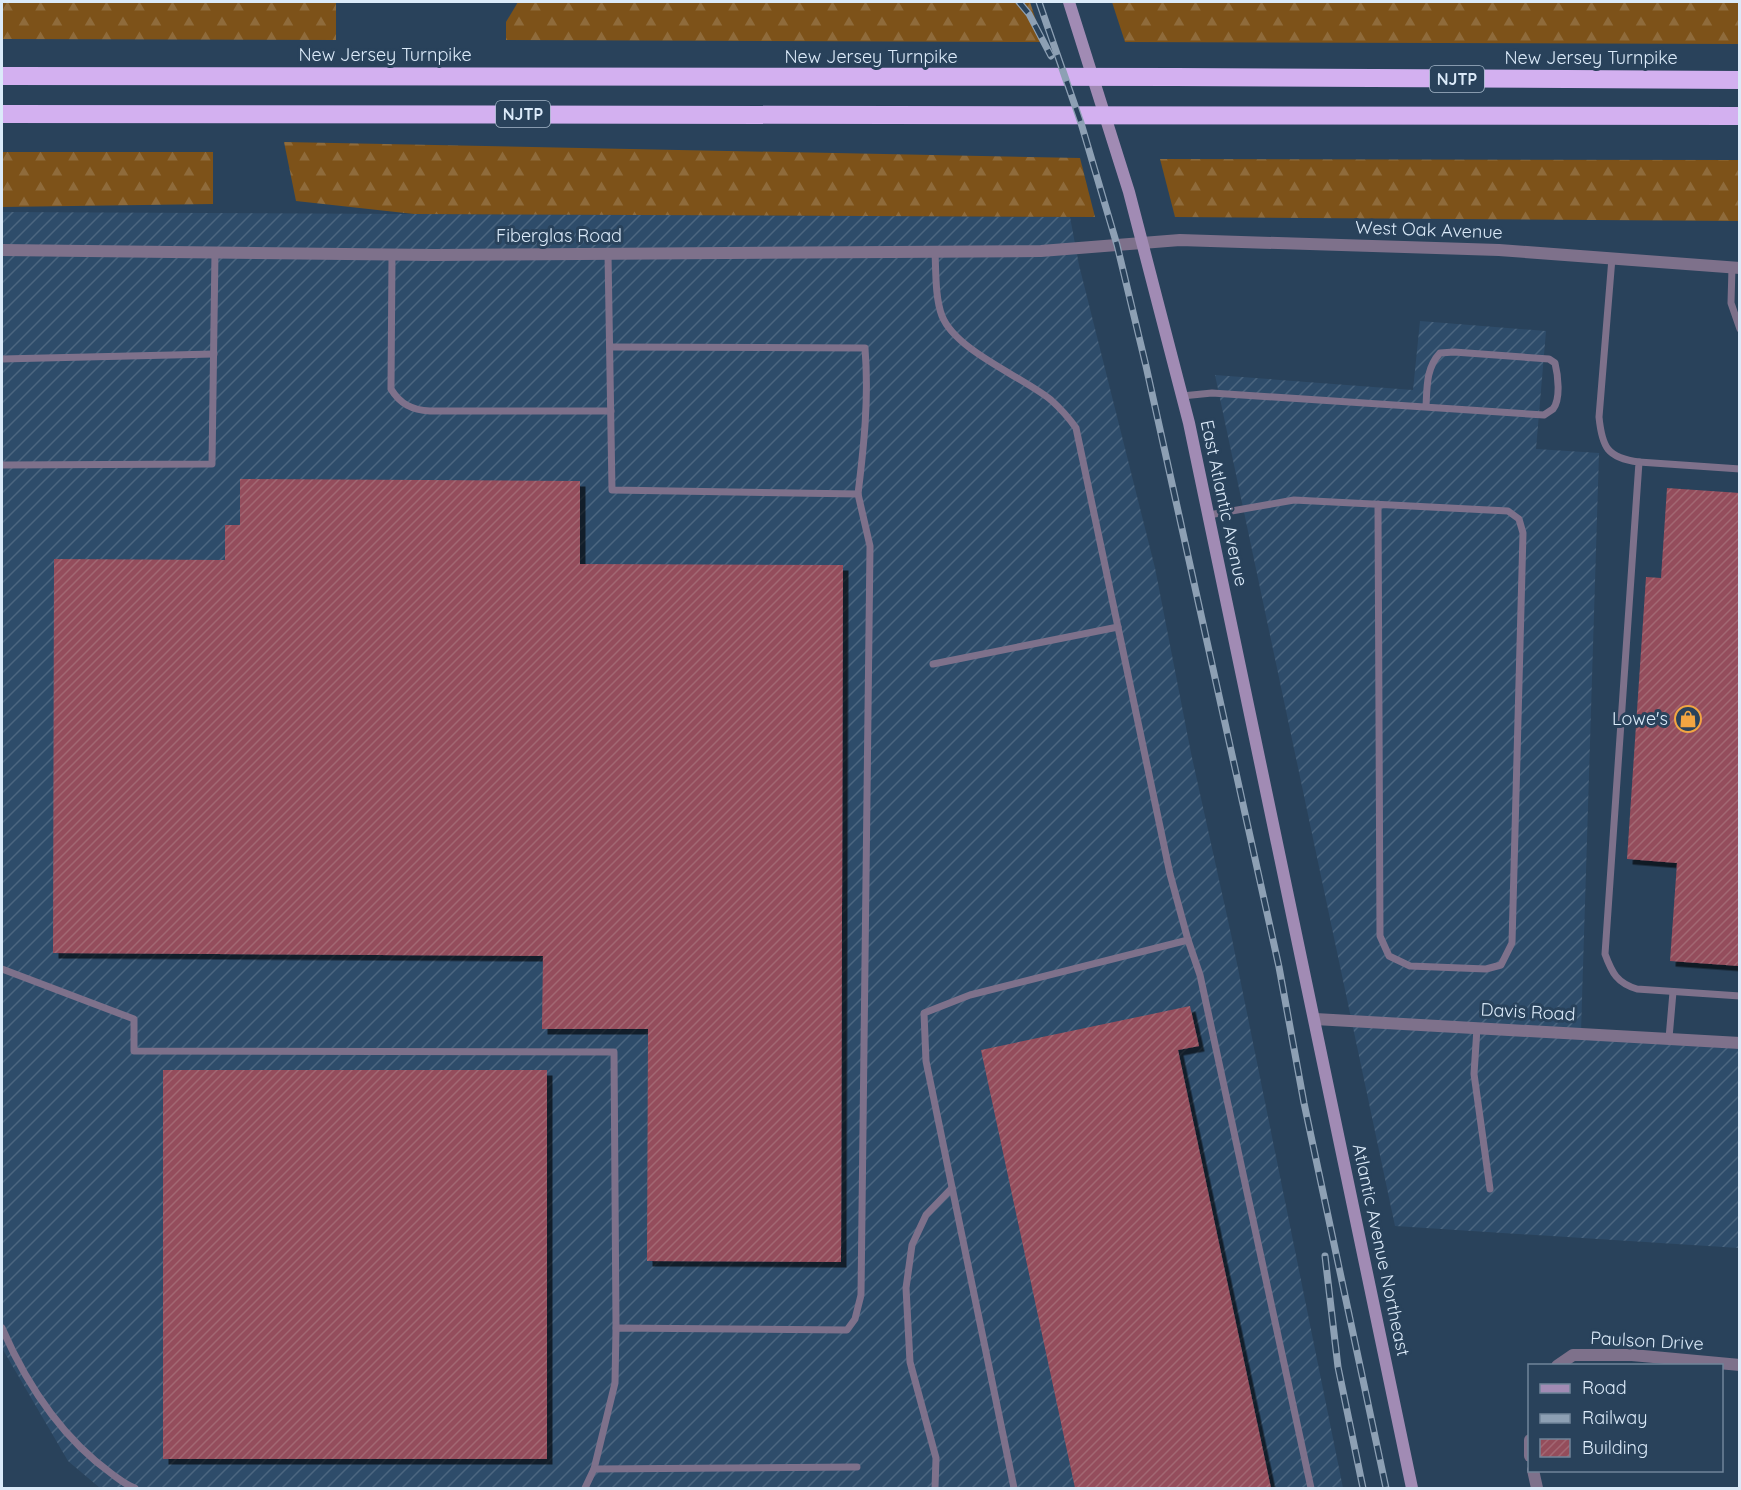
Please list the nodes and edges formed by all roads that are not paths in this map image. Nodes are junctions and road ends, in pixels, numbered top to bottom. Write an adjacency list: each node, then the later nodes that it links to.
1 (1069, 2): 6 (street, East Atlantic Avenue)
2 (2, 76): 3 (highway, New Jersey Turnpike / NJTP)
3 (1740, 80)
4 (2, 114): 5 (highway, NJTP)
5 (1740, 117)
6 (1142, 242): 7 (street, West Oak Avenue); 13 (street, West Oak Avenue); 19 (street, East Atlantic Avenue)
7 (1117, 245): 10 (street, Fiberglas Road)
8 (2, 250): 9 (street, Fiberglas Road)
9 (215, 252): 11 (street, Fiberglas Road); 17 (lane)
10 (935, 252): 12 (street, Fiberglas Road); 28 (lane)
11 (392, 254): 12 (street, Fiberglas Road); 21 (lane)
12 (608, 254): 16 (lane)
13 (1612, 258): 14 (street, West Oak Avenue); 22 (lane)
14 (1736, 267): 15 (lane)
15 (1740, 329)
16 (610, 347): 21 (lane); 25 (lane)
17 (214, 354): 18 (lane); 23 (lane)
18 (2, 358)
19 (1182, 396): 20 (lane); 27 (street, East Atlantic Avenue)
20 (1426, 407): 20 (lane)
21 (611, 411): 25 (lane)
22 (1639, 462): 24 (lane); 32 (lane)
23 (2, 465)
24 (1740, 469)
25 (858, 494): 41 (lane)
26 (1378, 504): 26 (lane); 27 (lane)
27 (1209, 515): 34 (street, East Atlantic Avenue)
28 (1119, 627): 29 (lane); 30 (lane)
29 (933, 664)
30 (1188, 940): 38 (lane); 53 (lane)
31 (2, 969): 41 (lane)
32 (1673, 992): 33 (lane); 36 (lane)
33 (1740, 996)
34 (1315, 1019): 35 (street, Davis Road); 54 (street, Atlantic Avenue Northeast)
35 (1477, 1028): 36 (street, Davis Road); 39 (lane)
36 (1670, 1038): 37 (street, Davis Road)
37 (1740, 1043)
38 (952, 1188): 51 (lane); 52 (lane)
39 (1490, 1189)
40 (2, 1328): 42 (lane)
41 (616, 1328): 47 (lane)
42 (9, 1342): 43 (lane); 49 (lane)
43 (2, 1347)
44 (1558, 1364): 45 (street, Paulson Drive)
45 (1740, 1365)
46 (857, 1467): 47 (lane)
47 (594, 1469): 50 (lane)
48 (1533, 1472): 55 (street)
49 (135, 1488)
50 (585, 1488)
51 (935, 1488)
52 (1014, 1488)
53 (1311, 1488)
54 (1412, 1488)
55 (1537, 1488)

